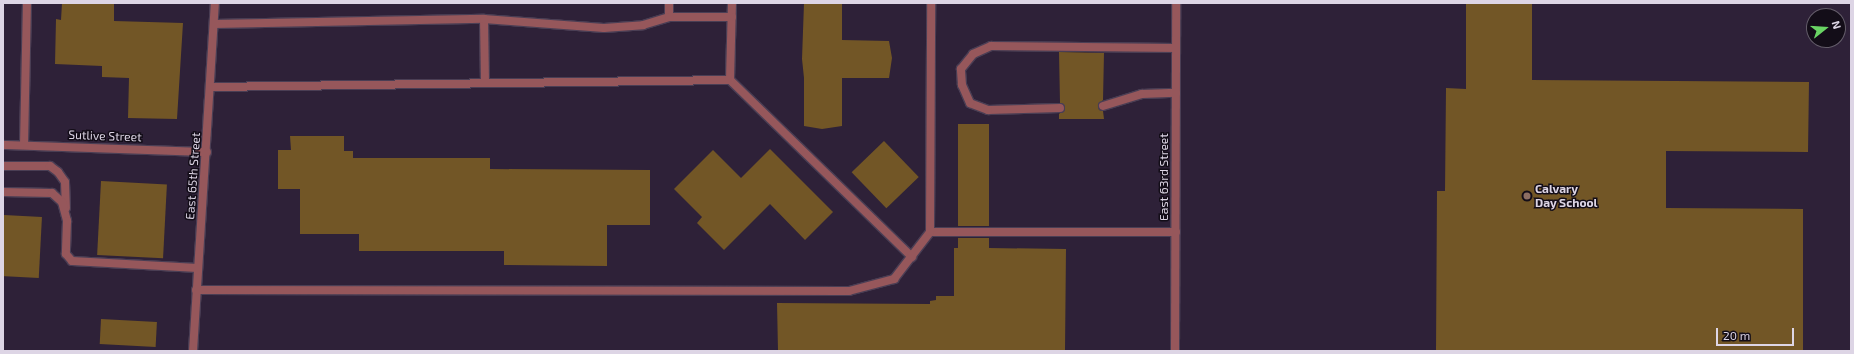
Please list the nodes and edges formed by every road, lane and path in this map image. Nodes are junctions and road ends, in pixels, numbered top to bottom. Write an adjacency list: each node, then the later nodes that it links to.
1 (27, 3): 19 (street)
2 (215, 3): 10 (street, East 65th Street)
3 (669, 3): 7 (street)
4 (732, 3): 8 (street)
5 (931, 3): 24 (street)
6 (1176, 3): 11 (street, East 63rd Street)
7 (669, 16): 8 (street); 9 (street)
8 (732, 17): 12 (street)
9 (484, 19): 10 (street); 13 (street)
10 (214, 24): 14 (street, East 65th Street)
11 (1176, 48): 15 (street, East 63rd Street); 17 (street)
12 (730, 80): 13 (street); 26 (street)
13 (485, 83): 14 (street)
14 (210, 87): 20 (street, East 65th Street)
15 (1176, 93): 16 (street); 25 (street, East 63rd Street)
16 (1103, 106)
17 (1060, 108)
18 (3, 144): 19 (street, Sutlive Street)
19 (24, 145): 20 (street, Sutlive Street)
20 (207, 152): 27 (street, East 65th Street)
21 (3, 166): 23 (street)
22 (3, 192): 23 (street)
23 (67, 221): 27 (street)
24 (930, 232): 25 (street); 26 (street)
25 (1176, 232): 30 (street, East 63rd Street)
26 (912, 257): 28 (street)
27 (198, 268): 28 (street, East 65th Street)
28 (196, 290): 29 (street, East 65th Street)
29 (193, 351)
30 (1175, 351)

